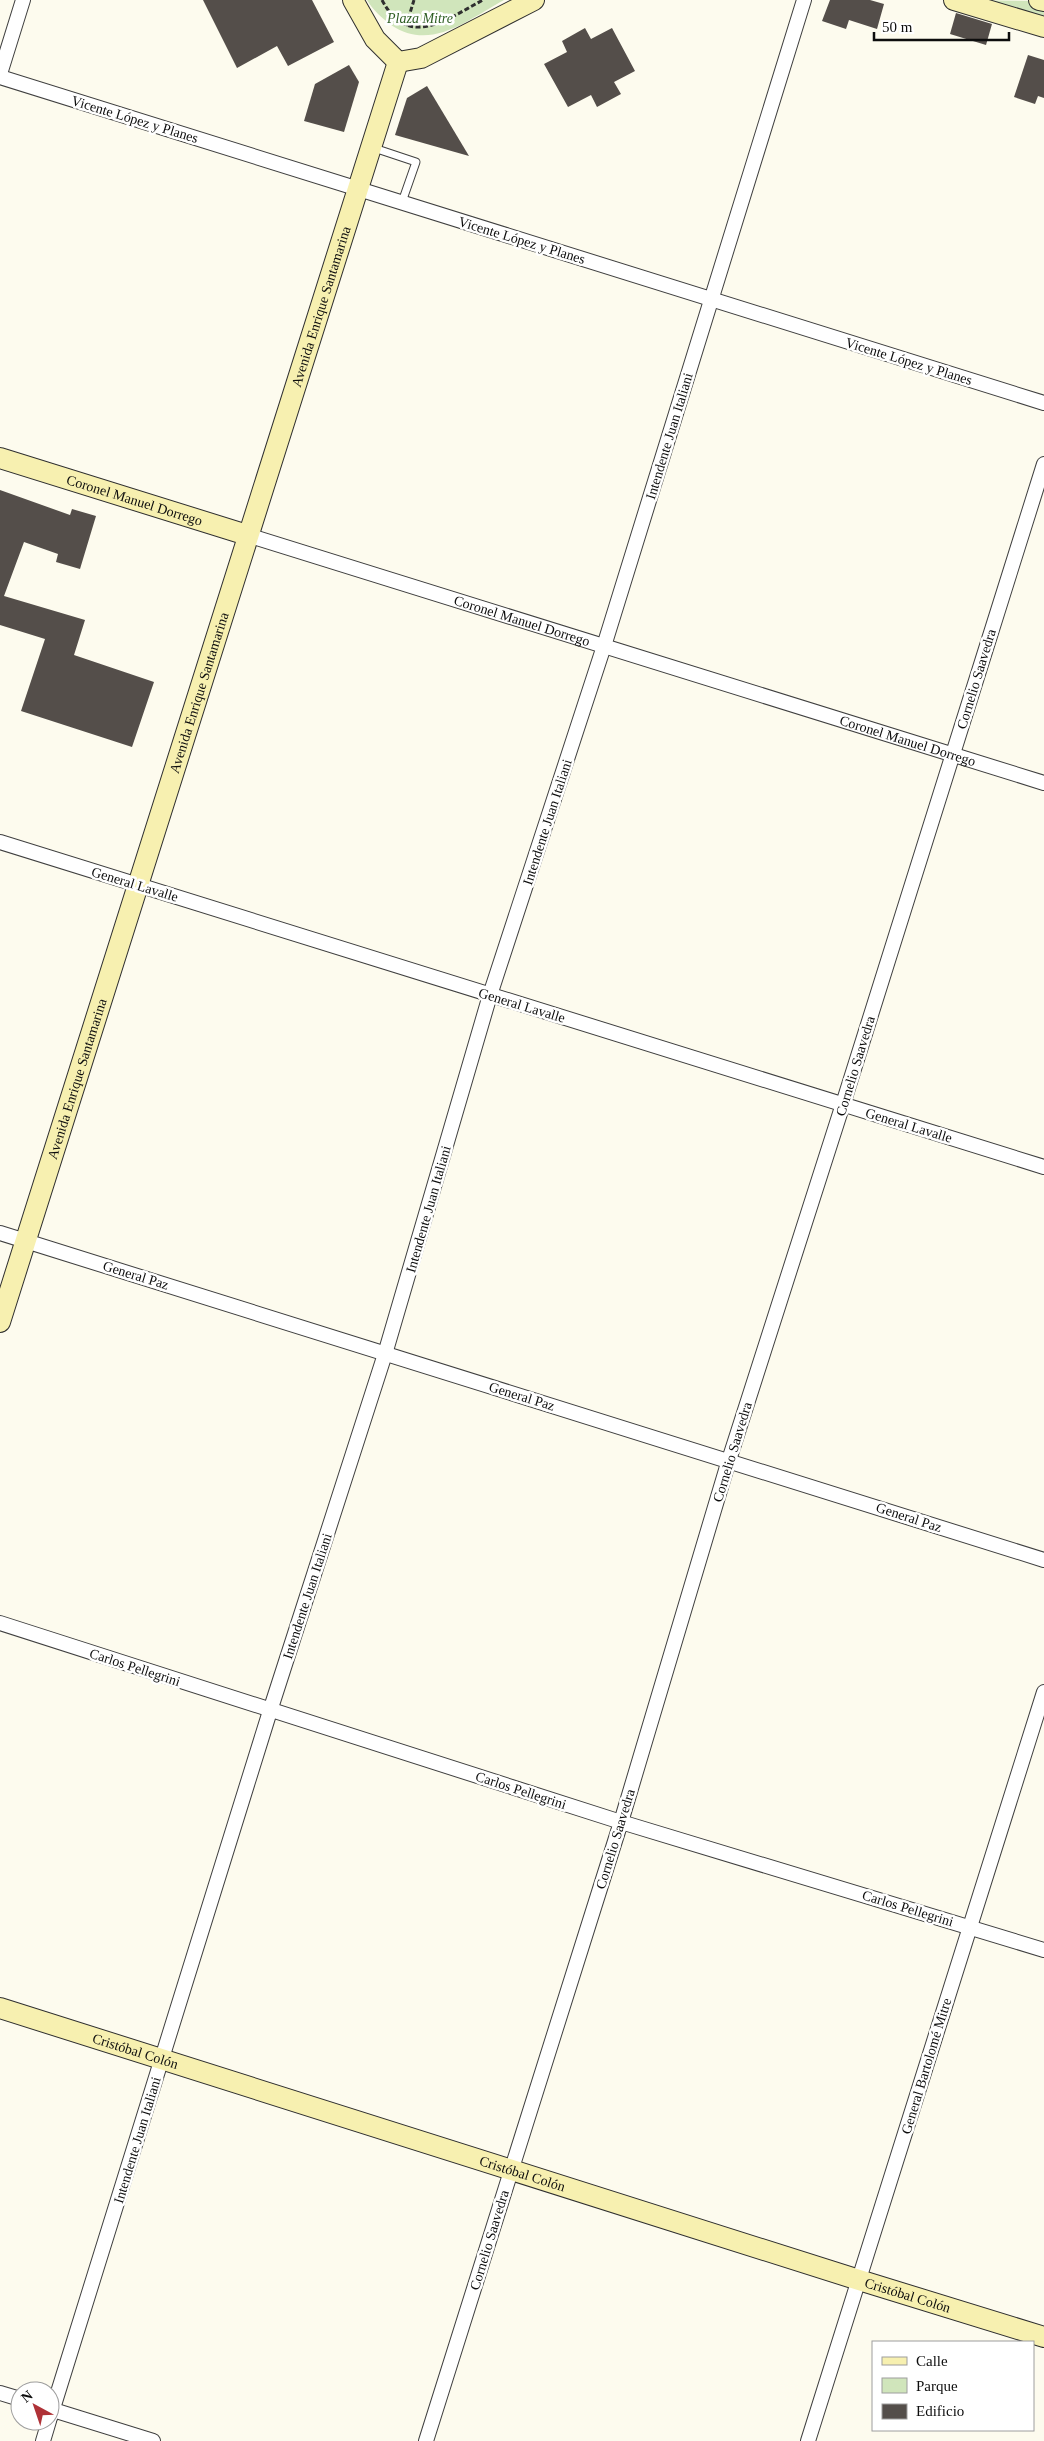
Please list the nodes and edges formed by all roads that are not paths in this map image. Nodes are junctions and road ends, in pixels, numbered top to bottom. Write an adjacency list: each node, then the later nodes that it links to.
1 (23, 0): 10 (street)
2 (353, 0): 9 (main road)
3 (534, 0): 9 (main road)
4 (804, 0): 14 (street, Intendente Juan Italiani)
5 (954, 0): 8 (main road)
6 (1039, 0): 7 (main road)
7 (1044, 2)
8 (1044, 28)
9 (398, 62): 11 (main road, Avenida Enrique Santamarina)
10 (0, 75): 12 (street, Vicente López y Planes)
11 (369, 146): 12 (main road, Avenida Enrique Santamarina); 13 (lane)
12 (356, 188): 13 (street, Vicente López y Planes); 18 (main road, Avenida Enrique Santamarina)
13 (402, 202): 14 (street, Vicente López y Planes)
14 (712, 299): 15 (street, Vicente López y Planes); 19 (street, Intendente Juan Italiani)
15 (1044, 403)
16 (0, 458): 18 (main road, Coronel Manuel Dorrego)
17 (1044, 464): 20 (street, Cornelio Saavedra)
18 (247, 535): 19 (street, Coronel Manuel Dorrego); 23 (main road, Avenida Enrique Santamarina)
19 (604, 646): 20 (street, Coronel Manuel Dorrego); 24 (street, Intendente Juan Italiani)
20 (953, 755): 21 (street, Coronel Manuel Dorrego); 25 (street, Cornelio Saavedra)
21 (1044, 783)
22 (0, 842): 23 (street, General Lavalle)
23 (137, 884): 24 (street, General Lavalle); 28 (main road, Avenida Enrique Santamarina)
24 (490, 995): 25 (street, General Lavalle); 30 (street, Intendente Juan Italiani)
25 (843, 1104): 26 (street, General Lavalle); 31 (street, Cornelio Saavedra)
26 (1044, 1167)
27 (0, 1233): 28 (street, General Paz)
28 (25, 1241): 29 (main road, Avenida Enrique Santamarina); 30 (street, General Paz)
29 (0, 1322)
30 (386, 1354): 31 (street, General Paz); 35 (street, Intendente Juan Italiani)
31 (729, 1460): 32 (street, General Paz); 36 (street, Cornelio Saavedra)
32 (1044, 1560)
33 (0, 1623): 35 (street, Carlos Pellegrini)
34 (1044, 1692): 37 (street, General Bartolomé Mitre)
35 (270, 1711): 36 (street, Carlos Pellegrini); 40 (street, Intendente Juan Italiani)
36 (621, 1822): 37 (street, Carlos Pellegrini); 41 (street, Cornelio Saavedra)
37 (970, 1926): 38 (street, Carlos Pellegrini); 42 (street, General Bartolomé Mitre)
38 (1044, 1950)
39 (0, 2008): 40 (main road, Cristóbal Colón)
40 (162, 2059): 41 (main road, Cristóbal Colón); 44 (street, Intendente Juan Italiani)
41 (511, 2169): 42 (main road, Cristóbal Colón); 47 (street, Cornelio Saavedra)
42 (859, 2280): 43 (main road, Cristóbal Colón); 48 (street, General Bartolomé Mitre)
43 (1044, 2337)
44 (60, 2382)
45 (60, 2417): 46 (street)
46 (153, 2441)
47 (426, 2441)
48 (808, 2441)

